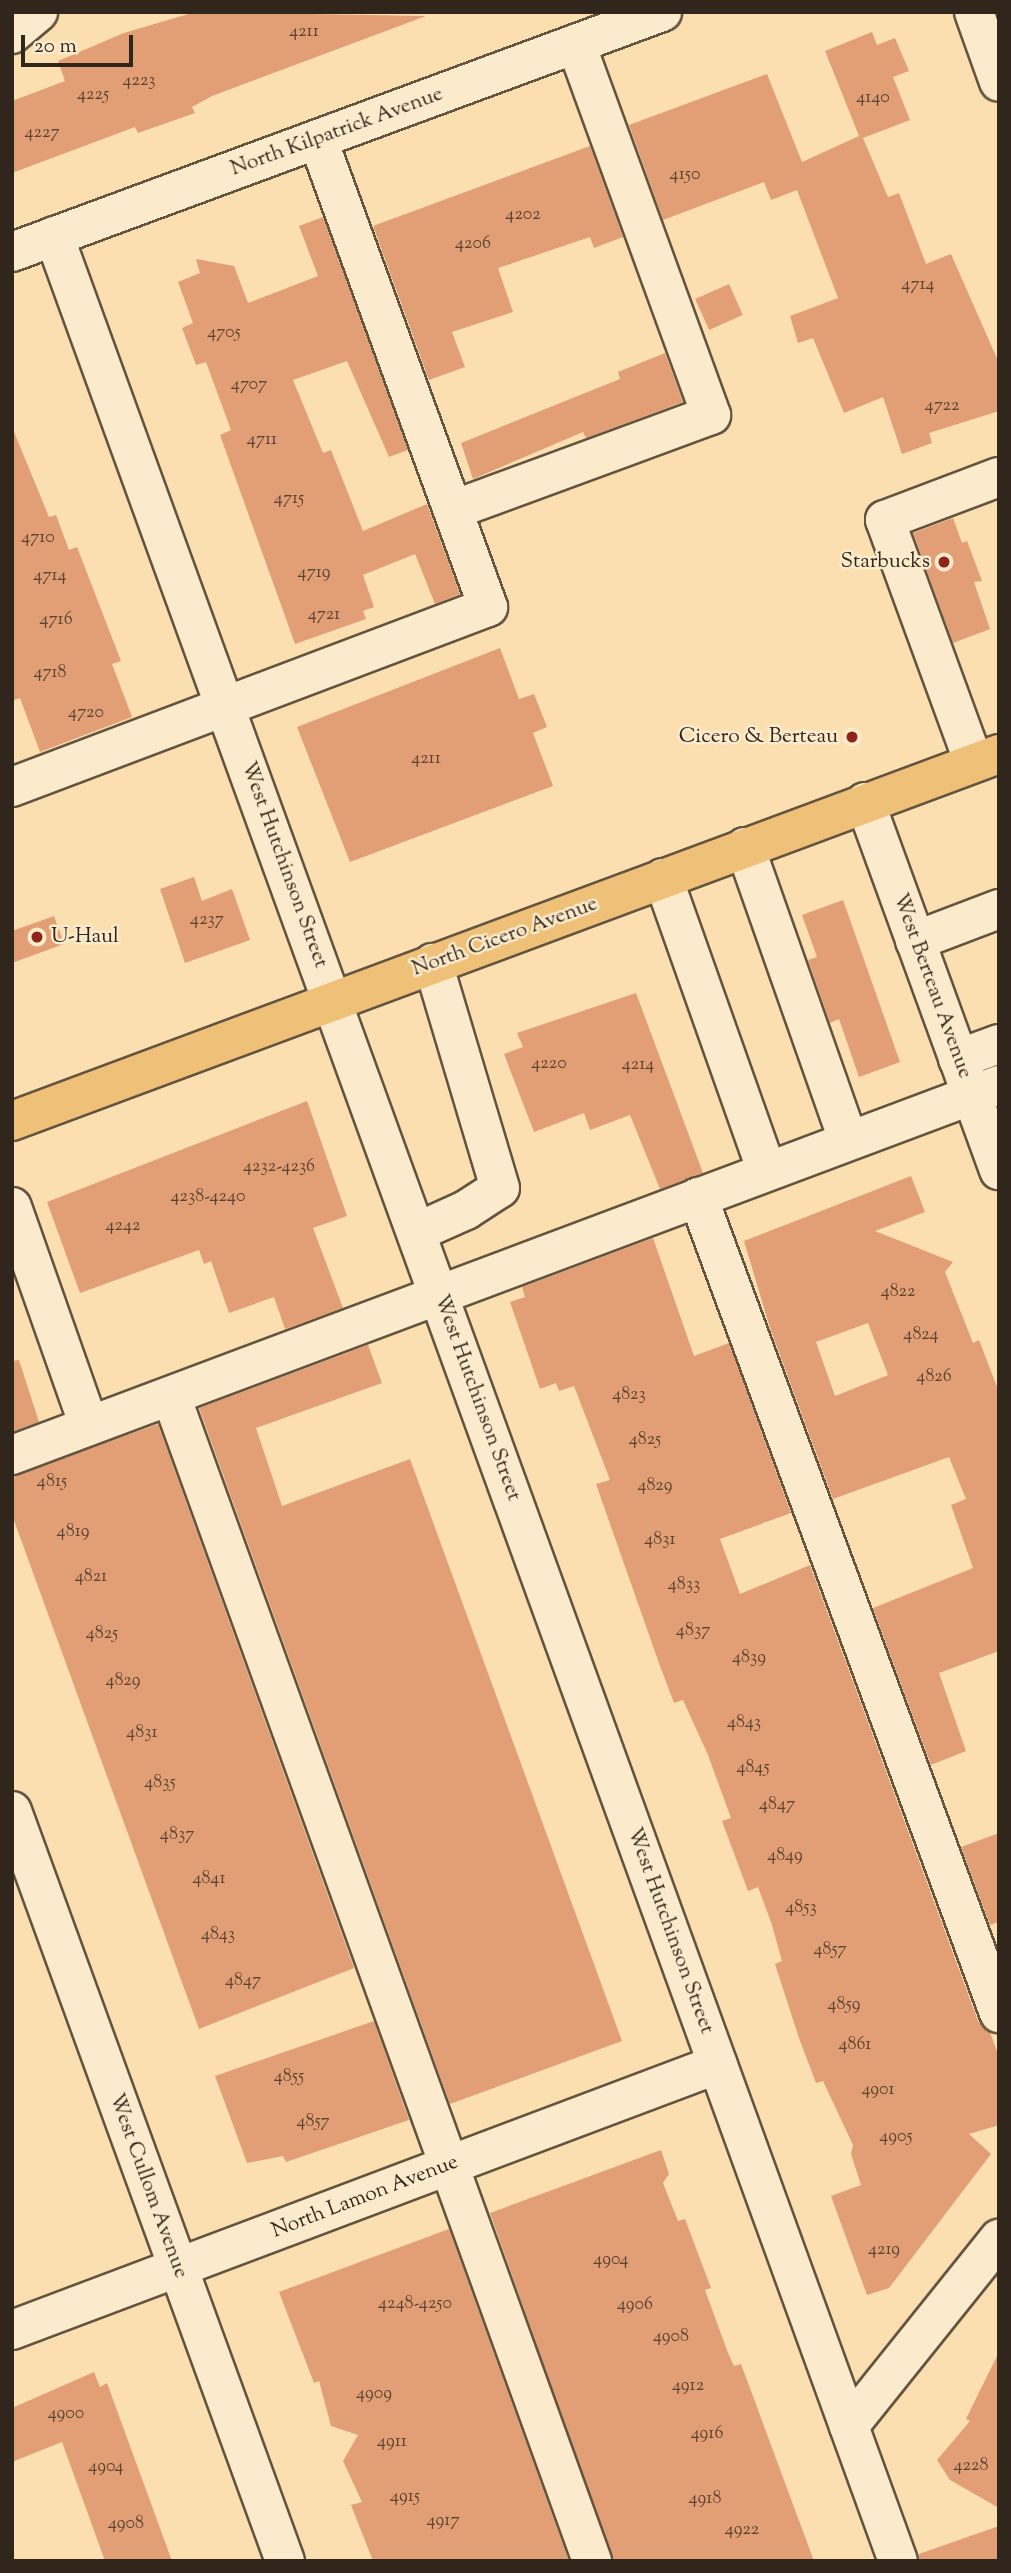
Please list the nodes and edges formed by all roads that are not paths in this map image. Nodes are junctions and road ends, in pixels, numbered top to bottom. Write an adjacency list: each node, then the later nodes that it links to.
1 (38, 12): 4 (street)
2 (662, 12): 5 (street, North Kilpatrick Avenue)
3 (974, 12): 6 (street)
4 (12, 34)
5 (576, 44): 7 (street, North Kilpatrick Avenue); 11 (street)
6 (999, 82)
7 (318, 139): 8 (street, North Kilpatrick Avenue); 11 (street)
8 (54, 236): 9 (street, North Kilpatrick Avenue); 12 (street, West Hutchinson Street)
9 (12, 252)
10 (999, 477): 13 (street)
11 (453, 510): 12 (street)
12 (225, 705): 14 (street); 21 (street, West Hutchinson Street)
13 (986, 758): 15 (main road, North Cicero Avenue)
14 (12, 787)
15 (865, 802): 16 (main road, North Cicero Avenue); 19 (street, West Berteau Avenue)
16 (745, 847): 17 (main road, North Cicero Avenue); 26 (street)
17 (663, 878): 20 (main road, North Cicero Avenue); 28 (street)
18 (999, 909): 19 (street)
19 (915, 941): 23 (street, West Berteau Avenue)
20 (433, 963): 21 (main road, North Cicero Avenue); 31 (street)
21 (333, 1001): 25 (main road, North Cicero Avenue); 31 (street, West Hutchinson Street)
22 (999, 1044): 23 (street)
23 (958, 1059): 24 (street, West Berteau Avenue)
24 (985, 1090): 26 (street); 27 (street, West Berteau Avenue)
25 (12, 1121)
26 (848, 1140): 28 (street)
27 (999, 1170)
28 (767, 1171): 29 (street)
29 (698, 1197): 32 (street); 37 (street)
30 (12, 1207): 34 (street)
31 (417, 1232): 32 (street, West Hutchinson Street)
32 (439, 1294): 33 (street); 38 (street, West Hutchinson Street)
33 (171, 1395): 34 (street); 39 (street)
34 (89, 1426): 35 (street)
35 (12, 1455)
36 (12, 1811): 41 (street, West Cullom Avenue)
37 (999, 2013)
38 (718, 2064): 39 (street, North Lamon Avenue); 43 (street, West Hutchinson Street)
39 (450, 2166): 41 (street, North Lamon Avenue); 45 (street)
40 (999, 2239): 43 (street)
41 (177, 2268): 42 (street, North Lamon Avenue); 44 (street, West Cullom Avenue)
42 (12, 2330)
43 (849, 2426): 46 (street, West Hutchinson Street)
44 (285, 2561)
45 (592, 2561)
46 (898, 2561)

